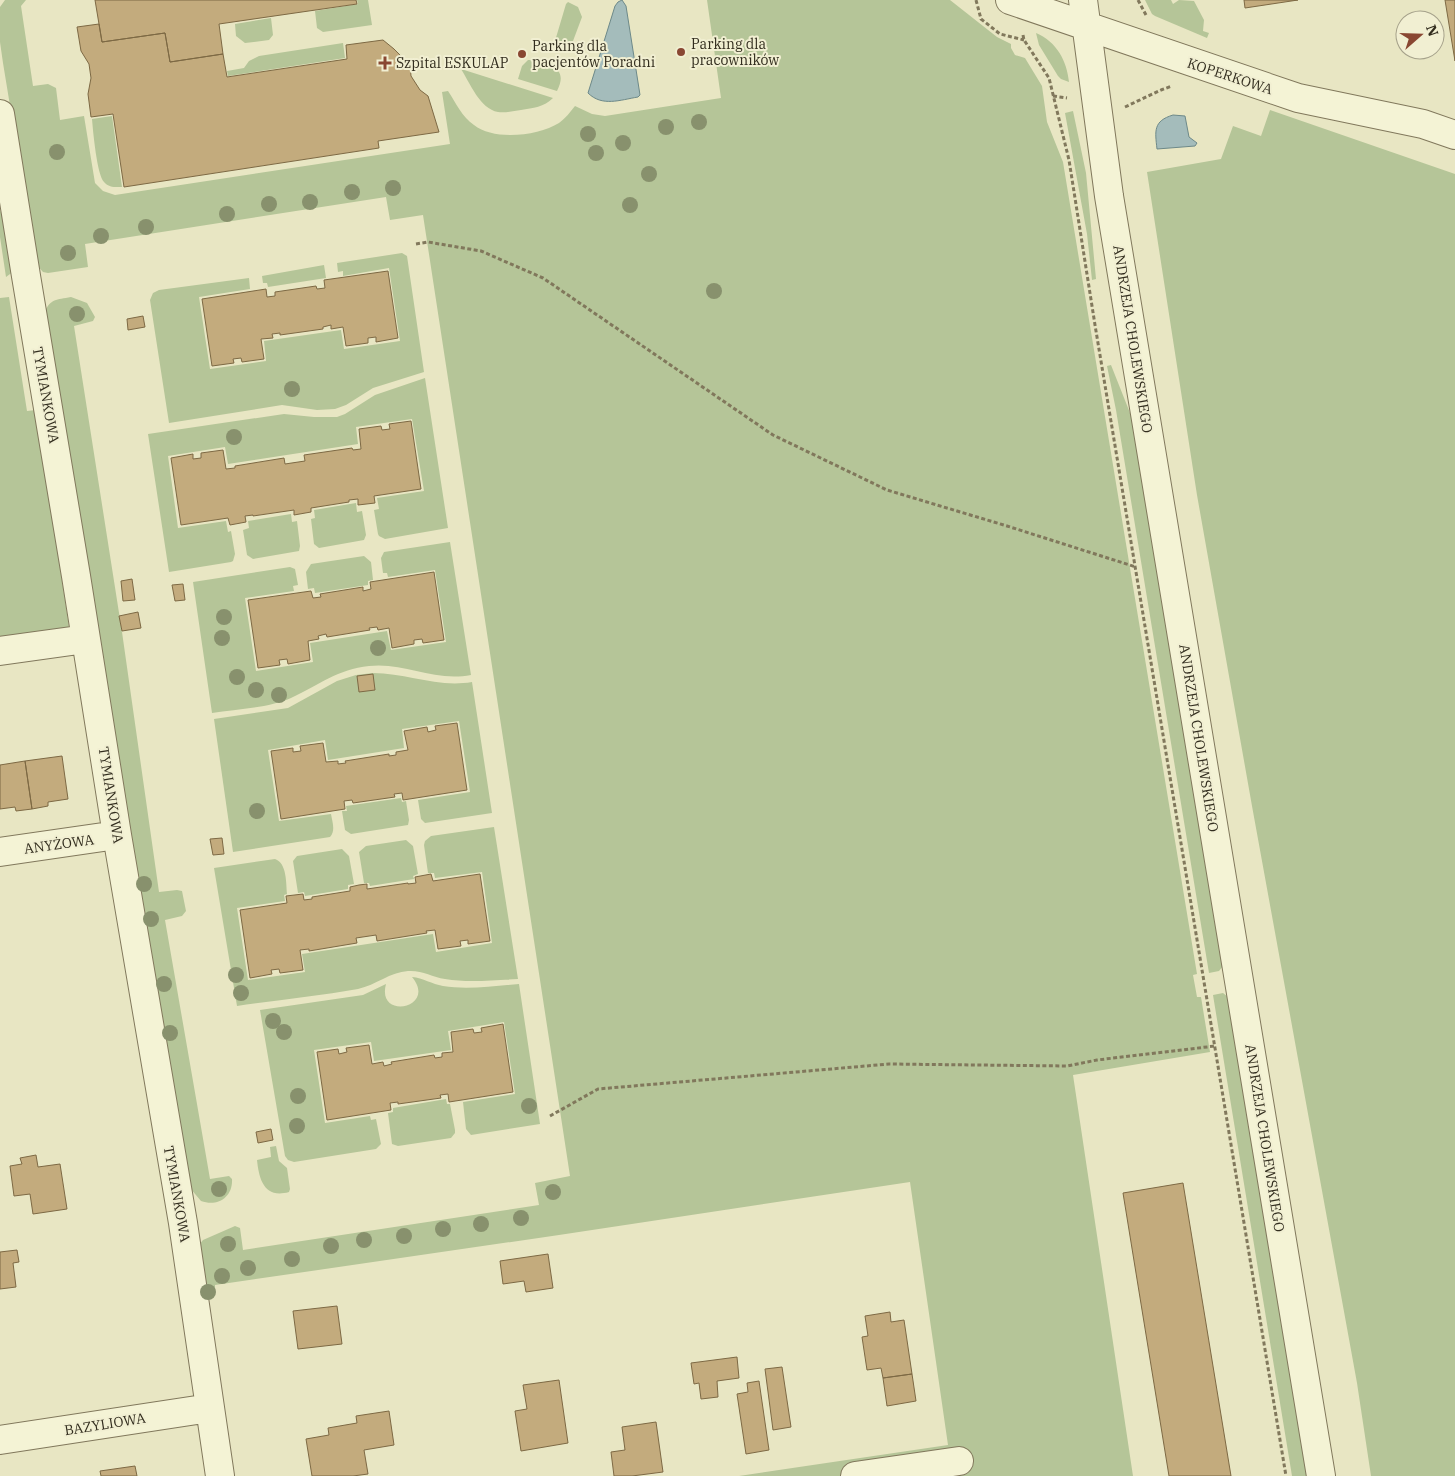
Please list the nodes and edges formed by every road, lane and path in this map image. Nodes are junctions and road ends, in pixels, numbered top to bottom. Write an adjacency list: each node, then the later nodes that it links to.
1 (1010, 0): 5 (street, KOPERKOWA)
2 (1083, 0): 5 (street, ANDRZEJA CHOLEWSKIEGO)
3 (1138, 0): 4 (path)
4 (1147, 16)
5 (1086, 26): 10 (street, KOPERKOWA); 26 (street, ANDRZEJA CHOLEWSKIEGO)
6 (1024, 40): 13 (path)
7 (1161, 90): 8 (path)
8 (1126, 107)
9 (0, 121): 11 (street, TYMIANKOWA)
10 (1455, 135)
11 (6, 194): 14 (street, TYMIANKOWA)
12 (416, 244): 13 (path)
13 (1136, 567): 18 (path)
14 (86, 639): 15 (street); 16 (street, TYMIANKOWA)
15 (0, 651)
16 (117, 835): 17 (street, ANYŻOWA); 20 (street, TYMIANKOWA)
17 (0, 852)
18 (1215, 1046): 19 (path); 25 (path)
19 (550, 1116)
20 (210, 1408): 21 (street, BAZYLIOWA); 23 (street, TYMIANKOWA)
21 (0, 1440)
22 (959, 1460): 24 (street)
23 (220, 1476)
24 (855, 1476)
25 (1286, 1476)
26 (1321, 1476)

